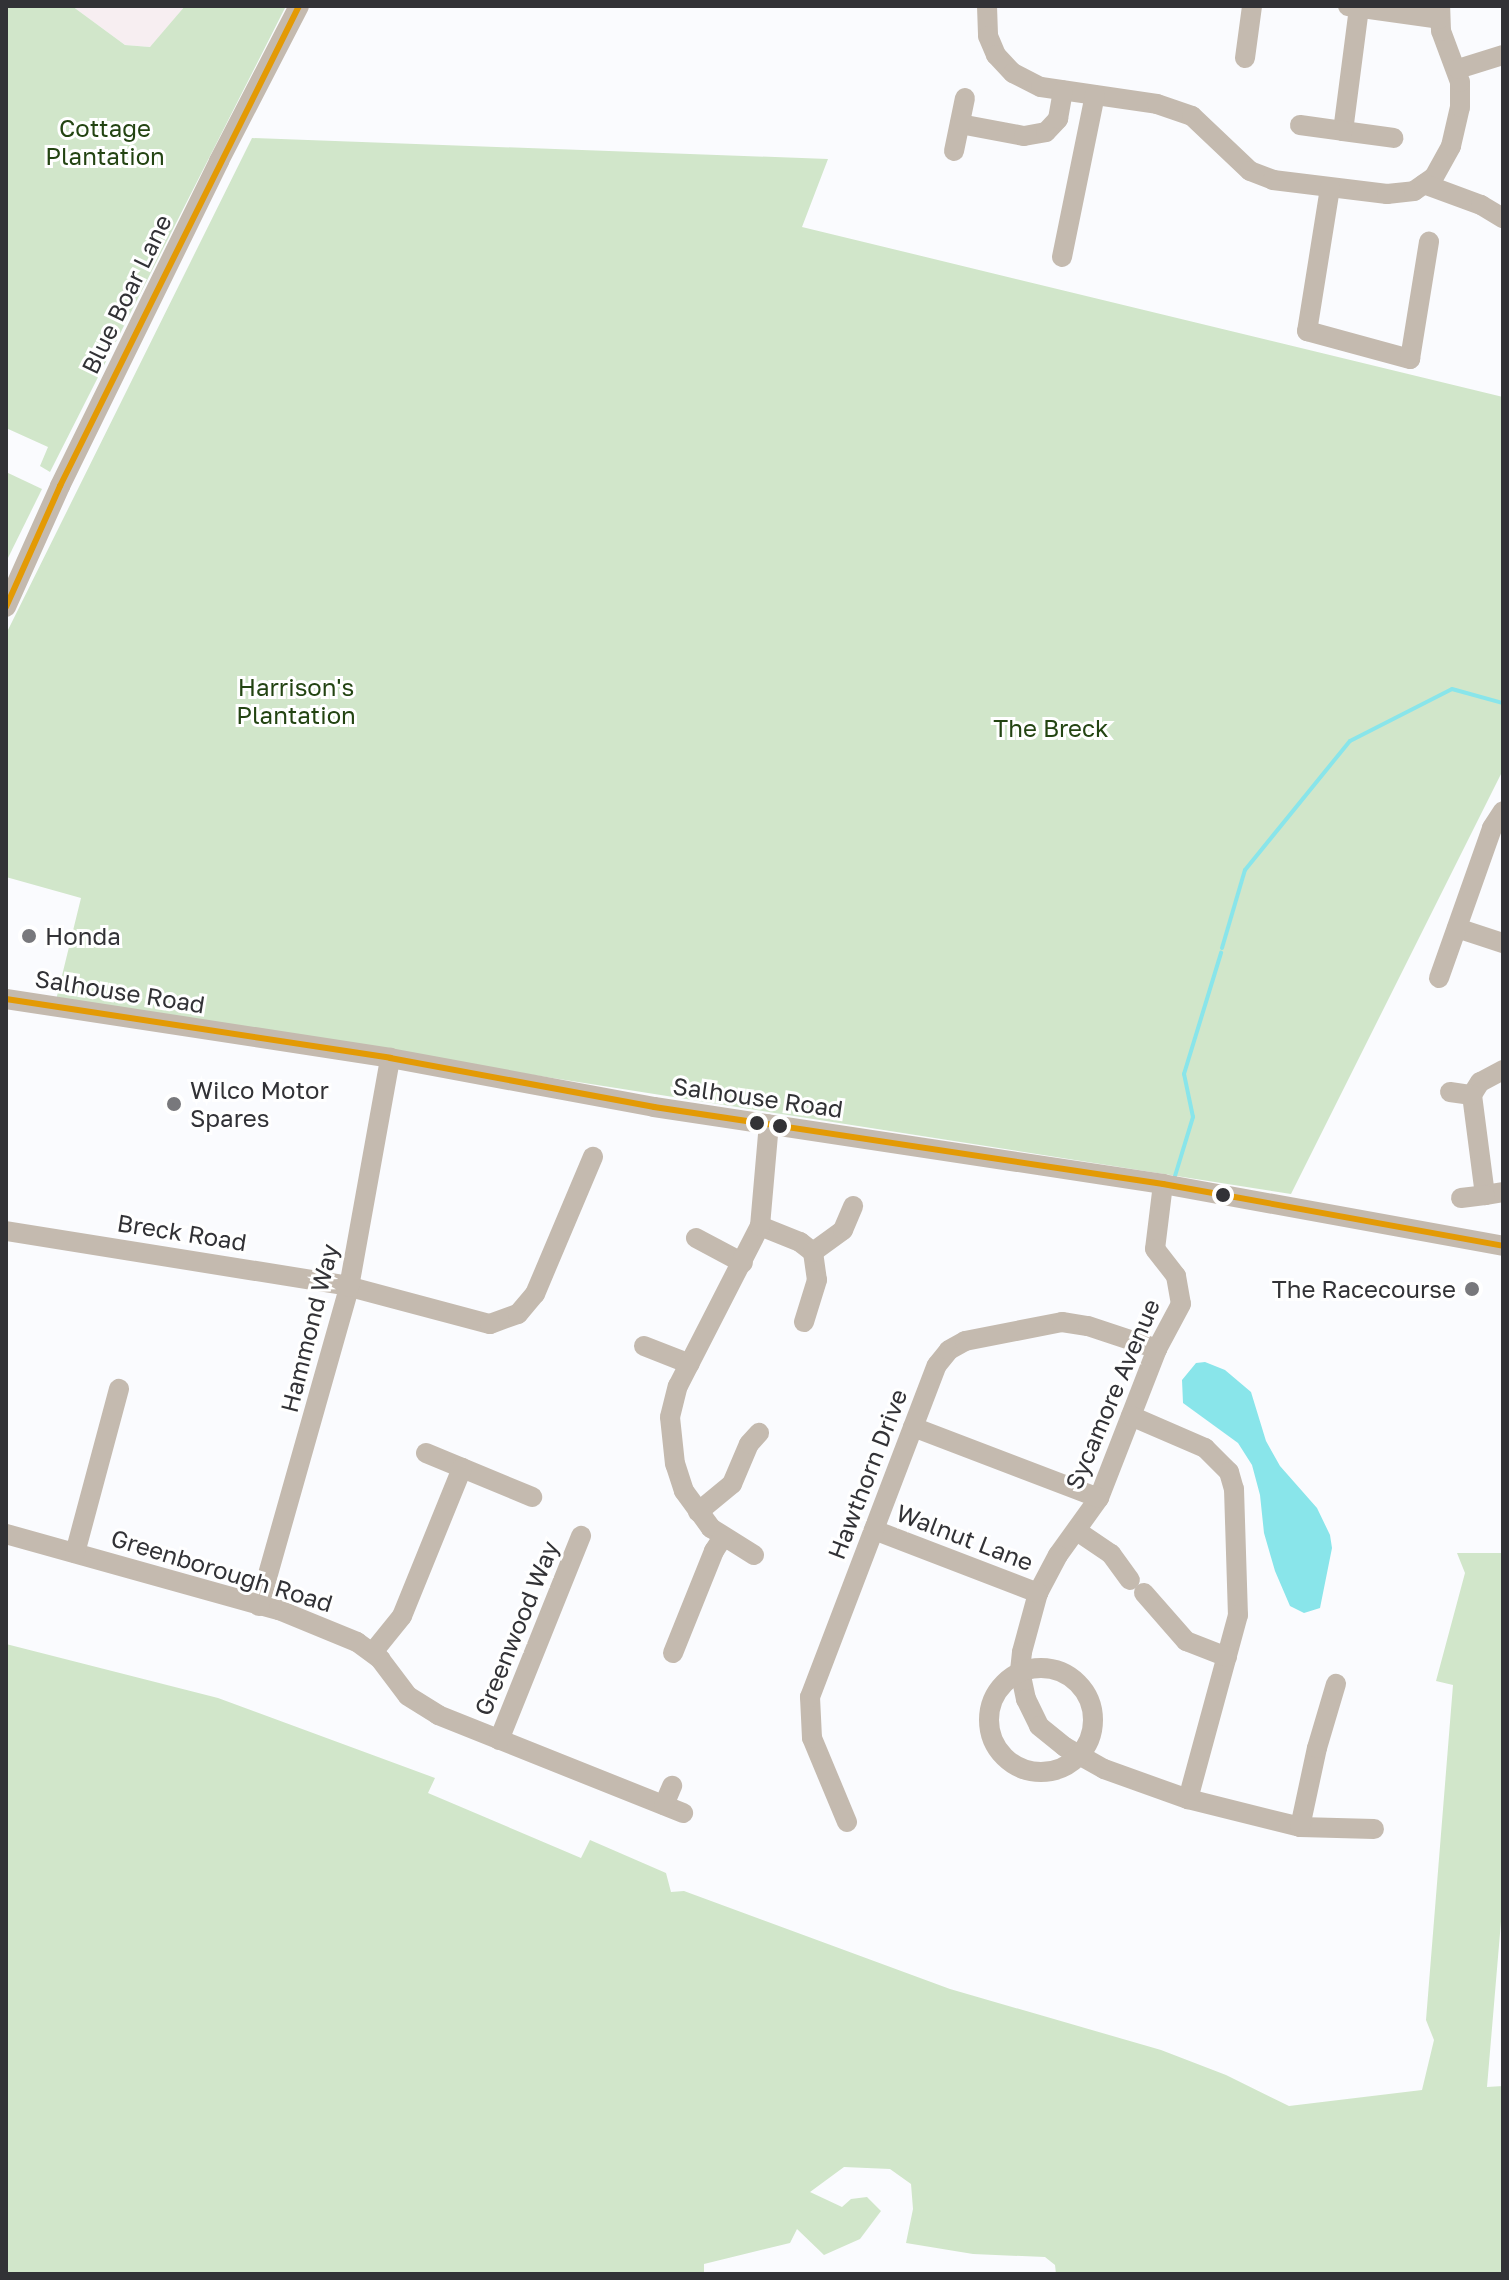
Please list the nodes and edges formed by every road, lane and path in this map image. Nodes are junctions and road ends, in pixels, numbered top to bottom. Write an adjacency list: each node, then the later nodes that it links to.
1 (299, 6): 22 (street, Blue Boar Lane)
2 (987, 6): 9 (street)
3 (1252, 6): 7 (street)
4 (1353, 7): 5 (street); 14 (street)
5 (1440, 12): 8 (street)
6 (1503, 55): 8 (street)
7 (1245, 58)
8 (1458, 69): 17 (street)
9 (1063, 90): 10 (street); 12 (street)
10 (1095, 95): 18 (street); 21 (street)
11 (965, 98): 12 (street)
12 (960, 124): 16 (street)
13 (1300, 125): 14 (street)
14 (1343, 131): 15 (street)
15 (1394, 138)
16 (954, 151)
17 (1424, 184): 18 (street); 19 (street)
18 (1330, 188): 20 (street)
19 (1503, 218)
20 (1429, 242)
21 (1062, 257)
22 (6, 607)
23 (1503, 811): 24 (street)
24 (1457, 928): 25 (street); 26 (street)
25 (1503, 943)
26 (1439, 978)
27 (6, 999): 28 (street, Salhouse Road)
28 (390, 1058): 32 (street, Salhouse Road); 44 (street, Hammond Way)
29 (1503, 1070): 31 (street)
30 (1450, 1092): 31 (street)
31 (1472, 1095): 35 (street)
32 (769, 1124): 34 (street, Salhouse Road); 38 (street)
33 (593, 1157): 44 (street, Breck Road)
34 (1163, 1184): 41 (street, Salhouse Road); 47 (street, Sycamore Avenue)
35 (1494, 1193): 36 (street)
36 (1461, 1198)
37 (853, 1206): 42 (street)
38 (760, 1226): 42 (street); 43 (street)
39 (6, 1231): 44 (street, Breck Road)
40 (696, 1238): 43 (street)
41 (1503, 1246)
42 (813, 1252): 45 (street)
43 (743, 1263): 48 (street)
44 (349, 1287): 64 (street, Hammond Way)
45 (804, 1322)
46 (644, 1346): 48 (street)
47 (1157, 1349): 50 (street, Sycamore Avenue); 51 (street, Hawthorn Drive)
48 (690, 1364): 57 (street)
49 (119, 1389): 62 (street)
50 (1131, 1416): 56 (street, Sycamore Avenue); 67 (street)
51 (913, 1427): 56 (street); 58 (street, Hawthorn Drive)
52 (759, 1433): 57 (street)
53 (426, 1453): 54 (street)
54 (462, 1468): 55 (street); 65 (street)
55 (532, 1497)
56 (1099, 1498): 59 (street, Sycamore Avenue)
57 (698, 1512): 66 (street)
58 (874, 1530): 63 (street, Walnut Lane); 74 (street, Hawthorn Drive)
59 (1077, 1531): 63 (street, Sycamore Avenue); 67 (street)
60 (6, 1534): 62 (street, Greenborough Road)
61 (581, 1536): 70 (street, Greenwood Way)
62 (75, 1553): 64 (street, Greenborough Road)
63 (1038, 1593): 68 (street, Sycamore Avenue)
64 (259, 1606): 65 (street, Greenborough Road)
65 (373, 1652): 70 (street, Greenborough Road)
66 (673, 1653)
67 (1227, 1657): 72 (street)
68 (1020, 1671): 71 (street, Sycamore Avenue); 71 (street); 71 (street)
69 (1336, 1684): 75 (street)
70 (499, 1740): 73 (street, Greenborough Road)
71 (1079, 1756): 72 (street, Sycamore Avenue)
72 (1188, 1799): 75 (street, Sycamore Avenue)
73 (673, 1801)
74 (847, 1822)
75 (1300, 1827): 76 (street, Sycamore Avenue)
76 (1374, 1829)

